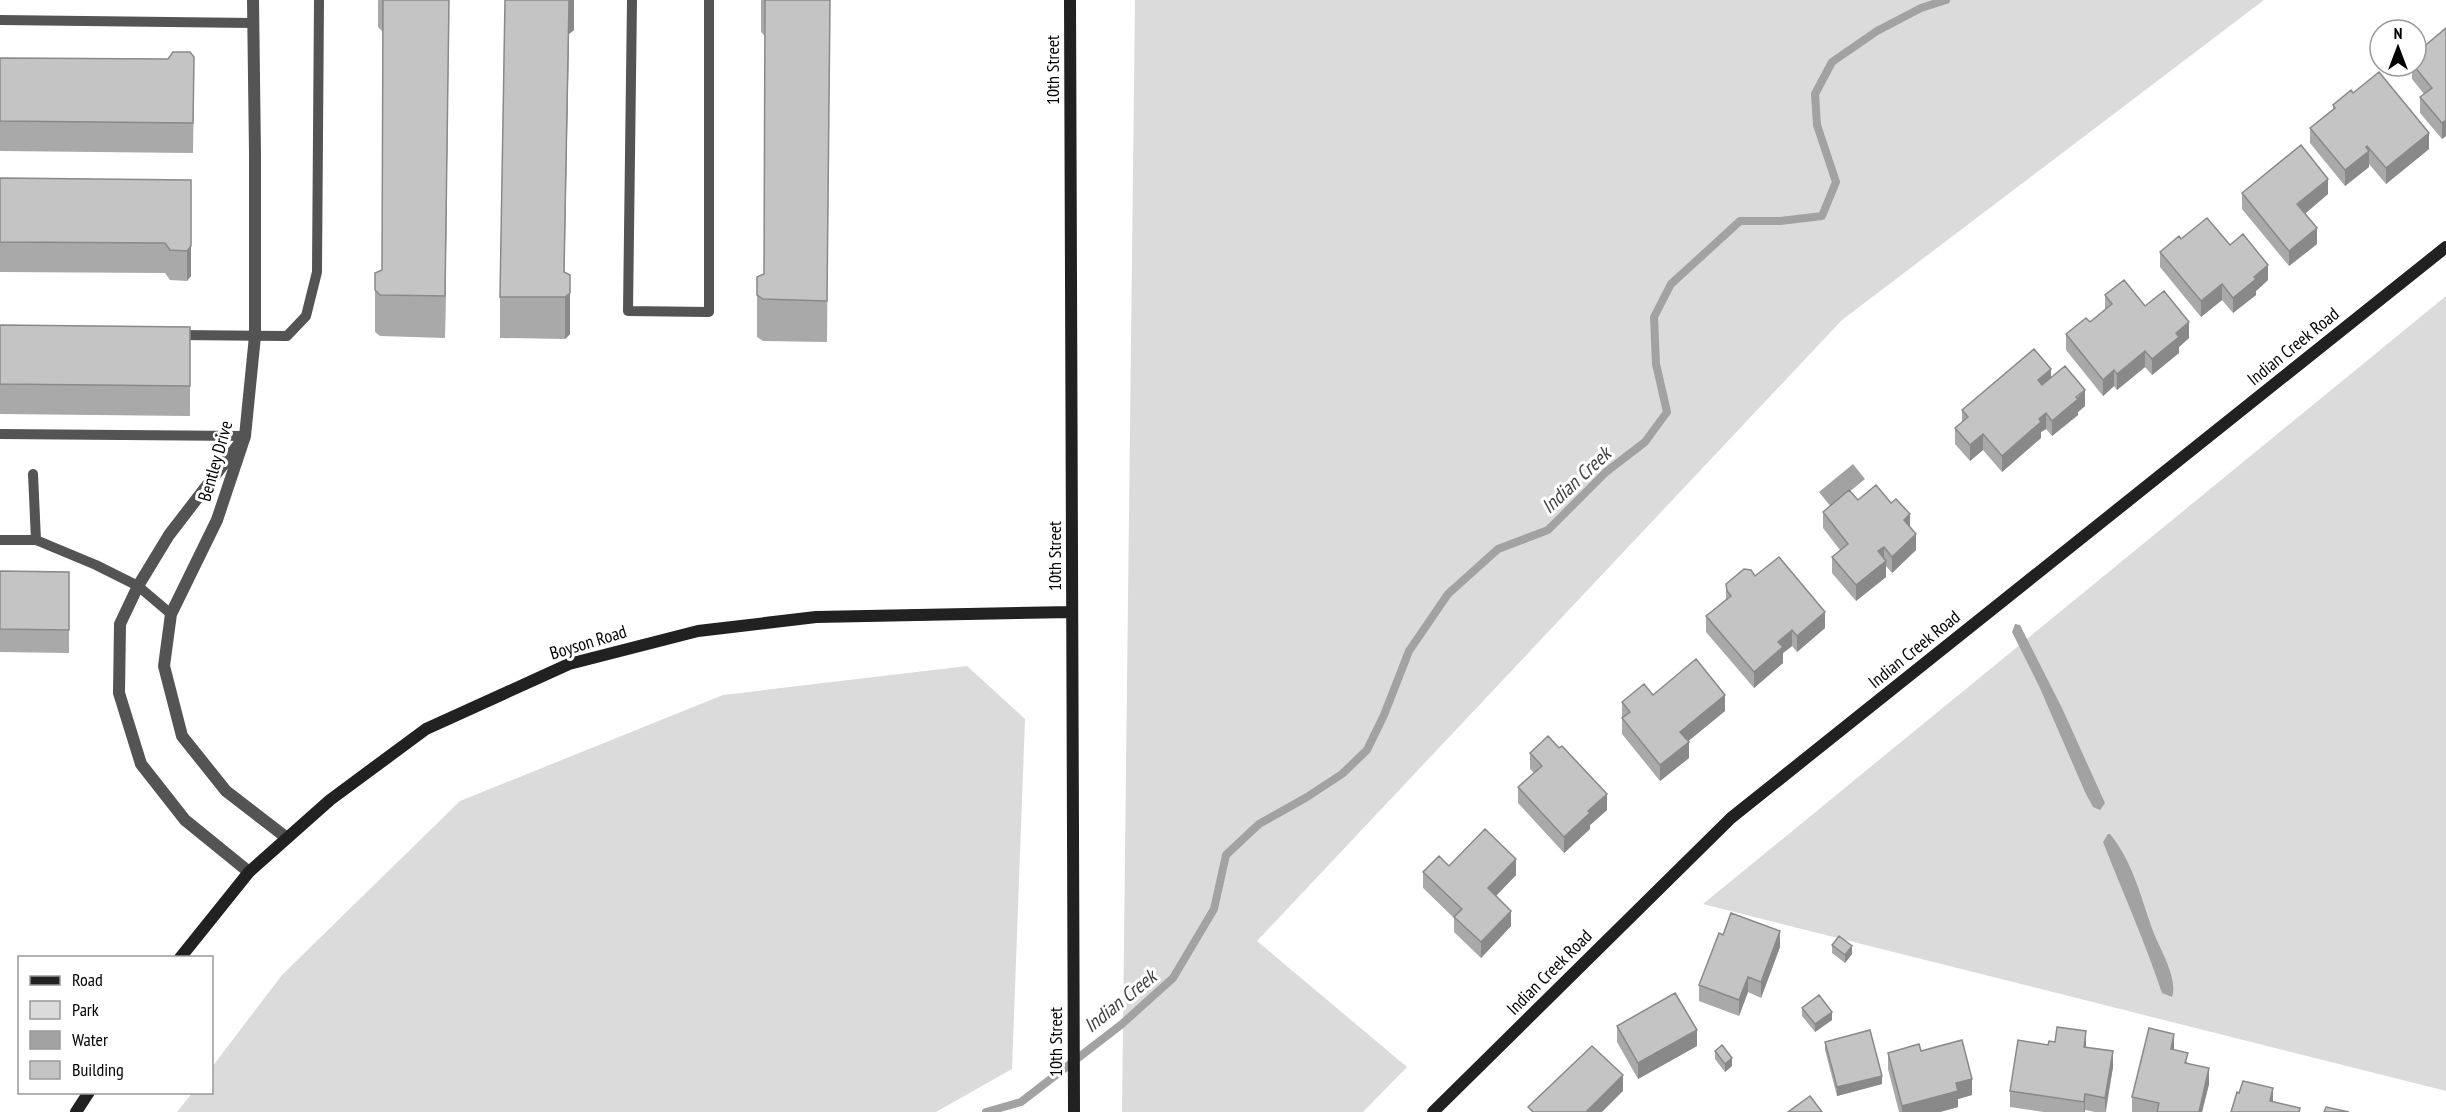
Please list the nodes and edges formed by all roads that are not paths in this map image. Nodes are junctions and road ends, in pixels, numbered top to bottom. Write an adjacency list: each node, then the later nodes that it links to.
1 (253, 0): 7 (street, Bentley Drive)
2 (319, 0): 10 (lane)
3 (632, 0): 4 (lane)
4 (709, 0)
5 (1070, 0): 17 (street, 10th Street)
6 (0, 20): 7 (lane)
7 (253, 23): 10 (street, Bentley Drive)
8 (2446, 247): 25 (street, Indian Creek Road)
9 (162, 335): 10 (lane)
10 (255, 336): 12 (street, Bentley Drive)
11 (0, 434): 12 (lane)
12 (245, 436): 16 (street); 18 (street, Bentley Drive)
13 (33, 474): 15 (lane)
14 (0, 540): 15 (lane)
15 (36, 540): 16 (lane)
16 (138, 586): 18 (lane); 20 (street)
17 (1072, 612): 19 (street, Boyson Road); 24 (street, 10th Street)
18 (171, 614): 19 (street, Bentley Drive)
19 (287, 838): 20 (street, Boyson Road)
20 (249, 872): 21 (street, Boyson Road)
21 (181, 956)
22 (88, 1094): 23 (street)
23 (76, 1112)
24 (1074, 1112)
25 (1432, 1112)

